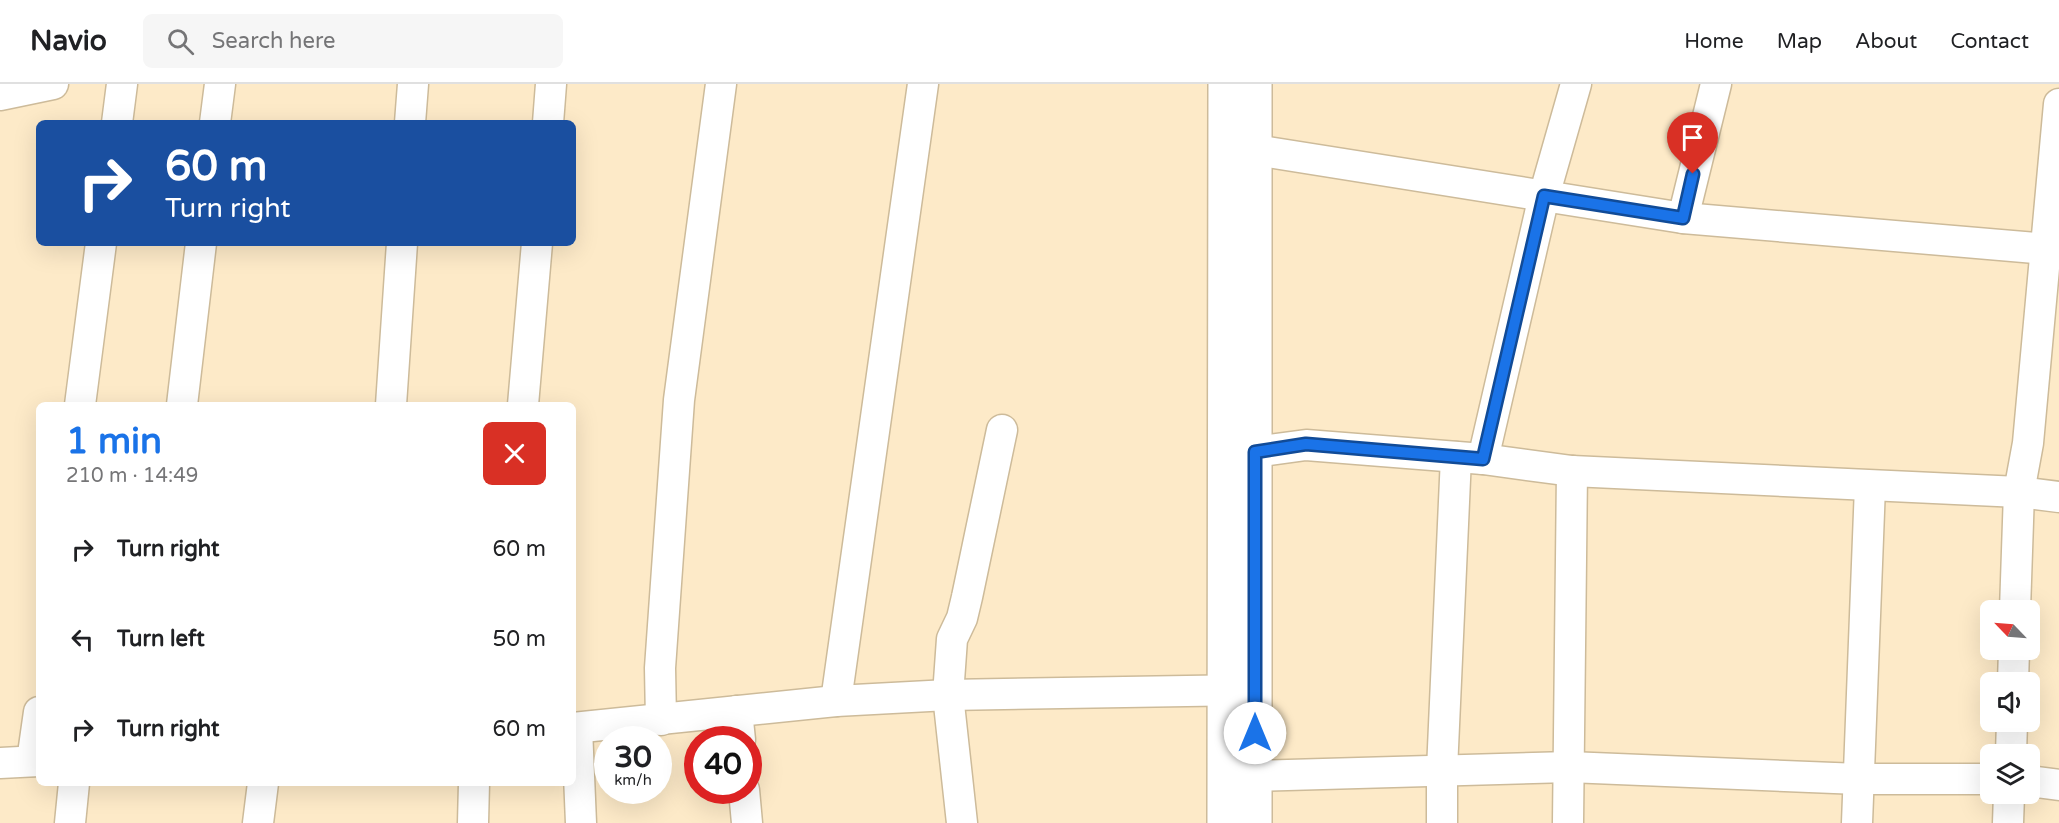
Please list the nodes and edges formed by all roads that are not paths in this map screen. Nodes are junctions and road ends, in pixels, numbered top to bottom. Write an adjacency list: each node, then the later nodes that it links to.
1 (53, 84): 12 (street)
2 (122, 84): 14 (street)
3 (220, 84): 15 (street)
4 (413, 84): 16 (street)
5 (552, 84): 17 (street)
6 (721, 84): 42 (street)
7 (923, 84): 41 (street)
8 (1225, 84): 33 (street)
9 (1255, 84): 18 (street)
10 (1576, 84): 19 (street)
11 (1716, 84): 20 (street)
12 (5, 91)
13 (2059, 104): 25 (street)
14 (117, 120)
15 (215, 120)
16 (410, 120)
17 (548, 120)
18 (1255, 150): 19 (street); 31 (street)
19 (1544, 196): 20 (street); 32 (street)
20 (1683, 218): 25 (street)
21 (101, 246): 26 (street)
22 (201, 246): 27 (street)
23 (402, 246): 28 (street)
24 (537, 246): 29 (street)
25 (2053, 249): 36 (street)
26 (80, 402)
27 (182, 402)
28 (391, 402)
29 (523, 402)
30 (1002, 430): 40 (street)
31 (1255, 452): 32 (street); 33 (street); 39 (street)
32 (1469, 458): 34 (street); 49 (street)
33 (1224, 462): 39 (street)
34 (1572, 471): 35 (street); 48 (street)
35 (1870, 486): 36 (street); 51 (street)
36 (2019, 492): 37 (street); 38 (street)
37 (2059, 497)
38 (2015, 600)
39 (1240, 690): 40 (street); 50 (street); 66 (street)
40 (948, 695): 41 (street); 65 (street)
41 (836, 701): 43 (street)
42 (662, 720): 43 (street); 44 (street)
43 (738, 725)
44 (576, 728)
45 (576, 744): 63 (street)
46 (36, 761): 47 (street)
47 (0, 763)
48 (1569, 767): 49 (street); 51 (street); 69 (street)
49 (1442, 770): 50 (street); 68 (street)
50 (1255, 776): 67 (street)
51 (1859, 779): 52 (street); 70 (street)
52 (1980, 779)
53 (2040, 782): 54 (street)
54 (2059, 785)
55 (74, 786): 60 (street)
56 (263, 786): 61 (street)
57 (474, 786): 62 (street)
58 (745, 804): 64 (street)
59 (2009, 804): 71 (street)
60 (70, 823)
61 (258, 823)
62 (473, 823)
63 (581, 823)
64 (747, 823)
65 (962, 823)
66 (1224, 823)
67 (1255, 823)
68 (1442, 823)
69 (1568, 823)
70 (1857, 823)
71 (2008, 823)

